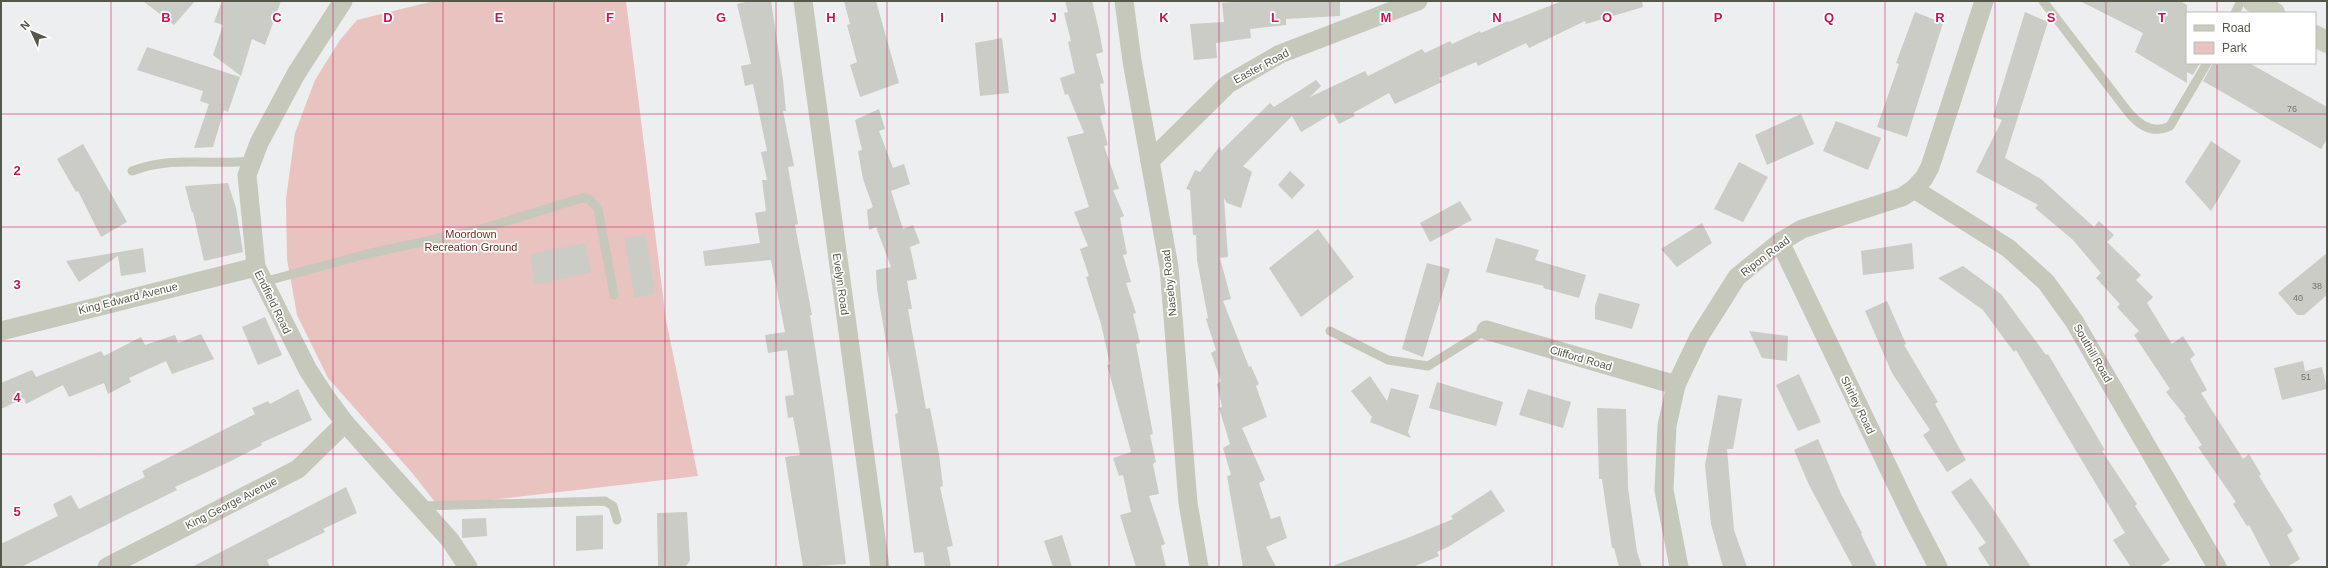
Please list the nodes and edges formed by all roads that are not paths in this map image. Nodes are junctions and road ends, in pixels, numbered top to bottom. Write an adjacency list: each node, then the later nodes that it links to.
1 (343, 1): 14 (street, Endfield Road)
2 (803, 1): 30 (street, Evelyn Road)
3 (1124, 1): 15 (street, Naseby Road)
4 (1418, 1): 15 (street, Easter Road)
5 (1984, 1): 17 (street, Ripon Road)
6 (2043, 1): 13 (lane)
7 (2241, 1): 9 (lane)
8 (2253, 1): 10 (street)
9 (2236, 12)
10 (2272, 12)
11 (2316, 36): 12 (street)
12 (2327, 42)
13 (2206, 64)
14 (252, 161): 16 (lane); 19 (street, Endfield Road)
15 (1150, 161): 31 (street, Naseby Road)
16 (132, 171)
17 (1914, 189): 18 (street, Ripon Road); 34 (street, Southill Road)
18 (1780, 242): 24 (street, Ripon Road); 33 (street, Shirley Road)
19 (259, 275): 20 (lane); 22 (street, King Edward Avenue); 25 (street, Endfield Road)
20 (614, 295)
21 (1486, 330): 23 (lane); 24 (street, Clifford Road)
22 (1, 331)
23 (1330, 331)
24 (1676, 385): 32 (street, Ripon Road)
25 (345, 423): 26 (street, Endfield Road); 28 (street, King George Avenue)
26 (421, 506): 27 (lane); 29 (street, Endfield Road)
27 (617, 520)
28 (107, 567)
29 (468, 567)
30 (880, 567)
31 (1199, 567)
32 (1679, 567)
33 (1938, 567)
34 (2216, 567)

